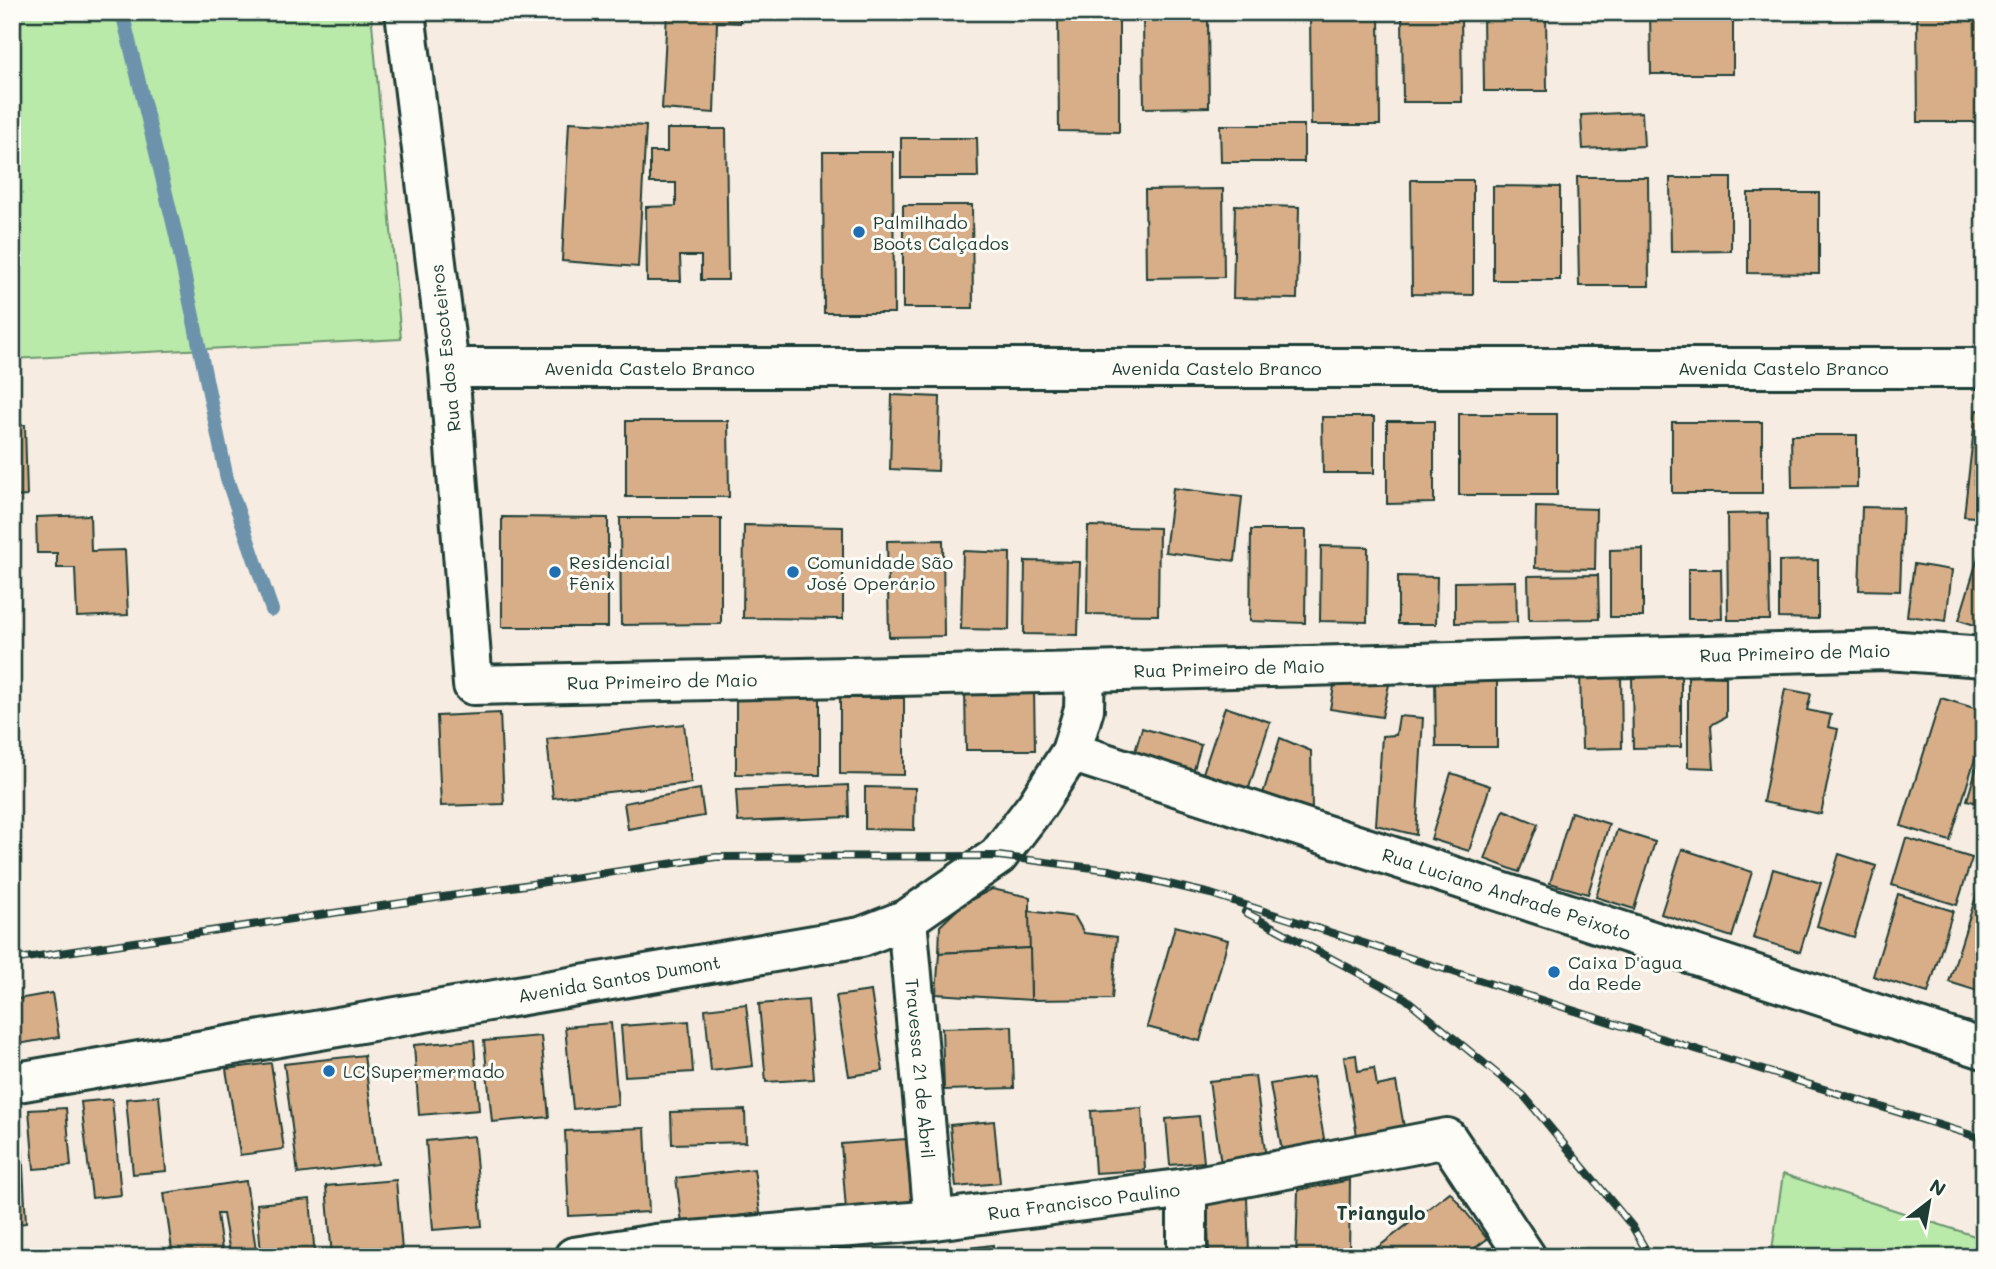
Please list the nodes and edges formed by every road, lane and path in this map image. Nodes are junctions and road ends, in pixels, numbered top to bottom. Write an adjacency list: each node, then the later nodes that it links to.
1 (405, 12): 2 (street, Rua dos Escoteiros)
2 (449, 368): 3 (street, Avenida Castelo Branco); 6 (street, Rua dos Escoteiros)
3 (1984, 368)
4 (1984, 657): 5 (street, Rua Primeiro de Maio)
5 (1085, 672): 6 (street, Rua Primeiro de Maio); 7 (street, Avenida Santos Dumont)
6 (473, 685)
7 (1071, 752): 8 (street, Avenida Santos Dumont); 9 (street, Rua Luciano Andrade Peixoto)
8 (907, 919): 10 (street, Avenida Santos Dumont); 12 (street, Travessa 21 de Abril)
9 (1984, 1049)
10 (12, 1083)
11 (1187, 1188): 12 (street, Rua Francisco Paulino); 16 (street); 17 (street, Rua Francisco Paulino)
12 (934, 1220): 13 (street, Rua Francisco Paulino)
13 (792, 1245): 14 (street, Rua Francisco Paulino)
14 (657, 1250): 15 (street, Rua Francisco Paulino)
15 (574, 1257)
16 (1187, 1257)
17 (1526, 1257)

